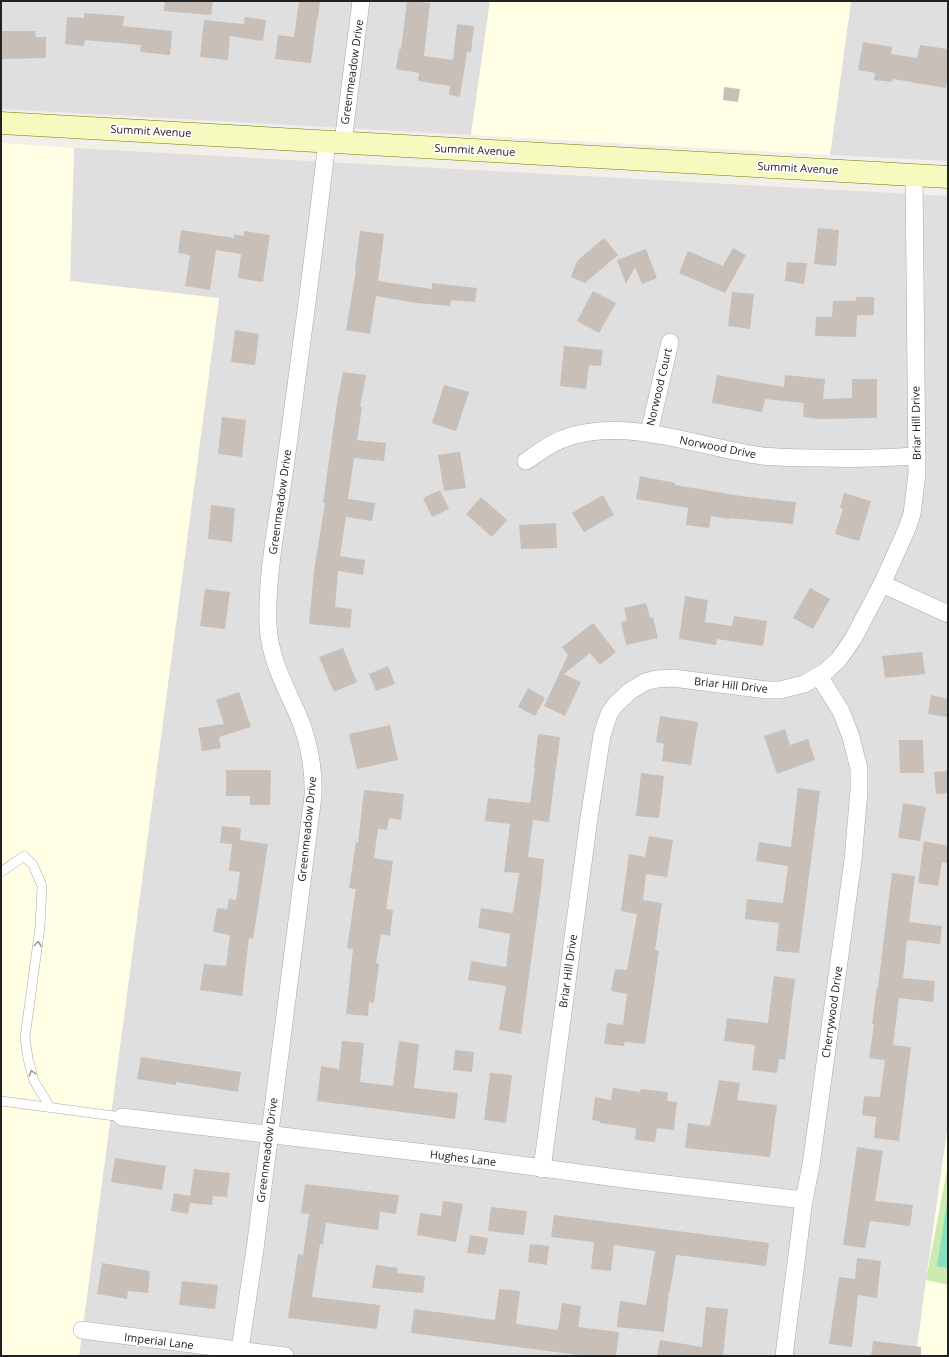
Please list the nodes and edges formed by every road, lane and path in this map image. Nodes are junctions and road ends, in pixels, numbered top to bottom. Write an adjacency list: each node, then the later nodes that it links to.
1 (361, 1): 3 (street, Greenmeadow Drive)
2 (1, 123): 3 (main road, Summit Avenue)
3 (335, 142): 4 (main road, Summit Avenue); 17 (street, Greenmeadow Drive)
4 (914, 175): 5 (main road, Summit Avenue); 8 (street, Briar Hill Drive)
5 (948, 176)
6 (670, 342): 7 (street, Norwood Court)
7 (649, 433): 8 (street, Norwood Drive); 9 (street, Norwood Drive)
8 (917, 456): 10 (street, Briar Hill Drive)
9 (526, 460)
10 (882, 584): 11 (street); 12 (street, Briar Hill Drive)
11 (948, 614)
12 (819, 676): 18 (street, Briar Hill Drive); 19 (street, Cherrywood Drive)
13 (1, 872): 15 (lane, one-way to 13)
14 (1, 1101): 15 (lane)
15 (50, 1107): 16 (lane)
16 (122, 1117): 17 (street, Hughes Lane)
17 (269, 1134): 18 (street, Hughes Lane); 21 (street, Greenmeadow Drive)
18 (542, 1168): 19 (street, Hughes Lane)
19 (804, 1200): 23 (street, Cherrywood Drive)
20 (82, 1330): 21 (street, Imperial Lane)
21 (239, 1353): 22 (street, Imperial Lane)
22 (285, 1356)
23 (784, 1356)

